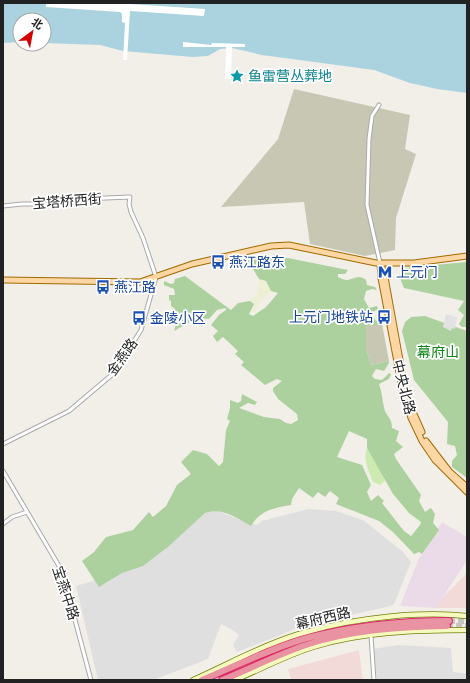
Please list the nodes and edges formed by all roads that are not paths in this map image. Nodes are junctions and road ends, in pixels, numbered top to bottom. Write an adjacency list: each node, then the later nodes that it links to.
1 (379, 105): 4 (street, 中央北路)
2 (3, 206): 5 (street, 宝塔桥西街)
3 (467, 256): 4 (main road)
4 (381, 265): 5 (main road); 9 (main road, 中央北路); 10 (main road, 中央北路)
5 (155, 278): 6 (main road); 7 (street, 金燕路)
6 (3, 281)
7 (3, 444)
8 (3, 471): 11 (street, 宝燕中路)
9 (467, 487)
10 (467, 492)
11 (27, 512): 12 (street); 16 (street, 宝燕中路)
12 (3, 524)
13 (467, 616): 17 (main road, 幕府西路)
14 (467, 630): 15 (main road, 幕府西路)
15 (371, 636): 20 (main road, 幕府西路); 21 (street)
16 (91, 680)
17 (193, 680)
18 (202, 680): 19 (highway, 幕府西路)
19 (222, 680)
20 (235, 680)
21 (374, 680)

